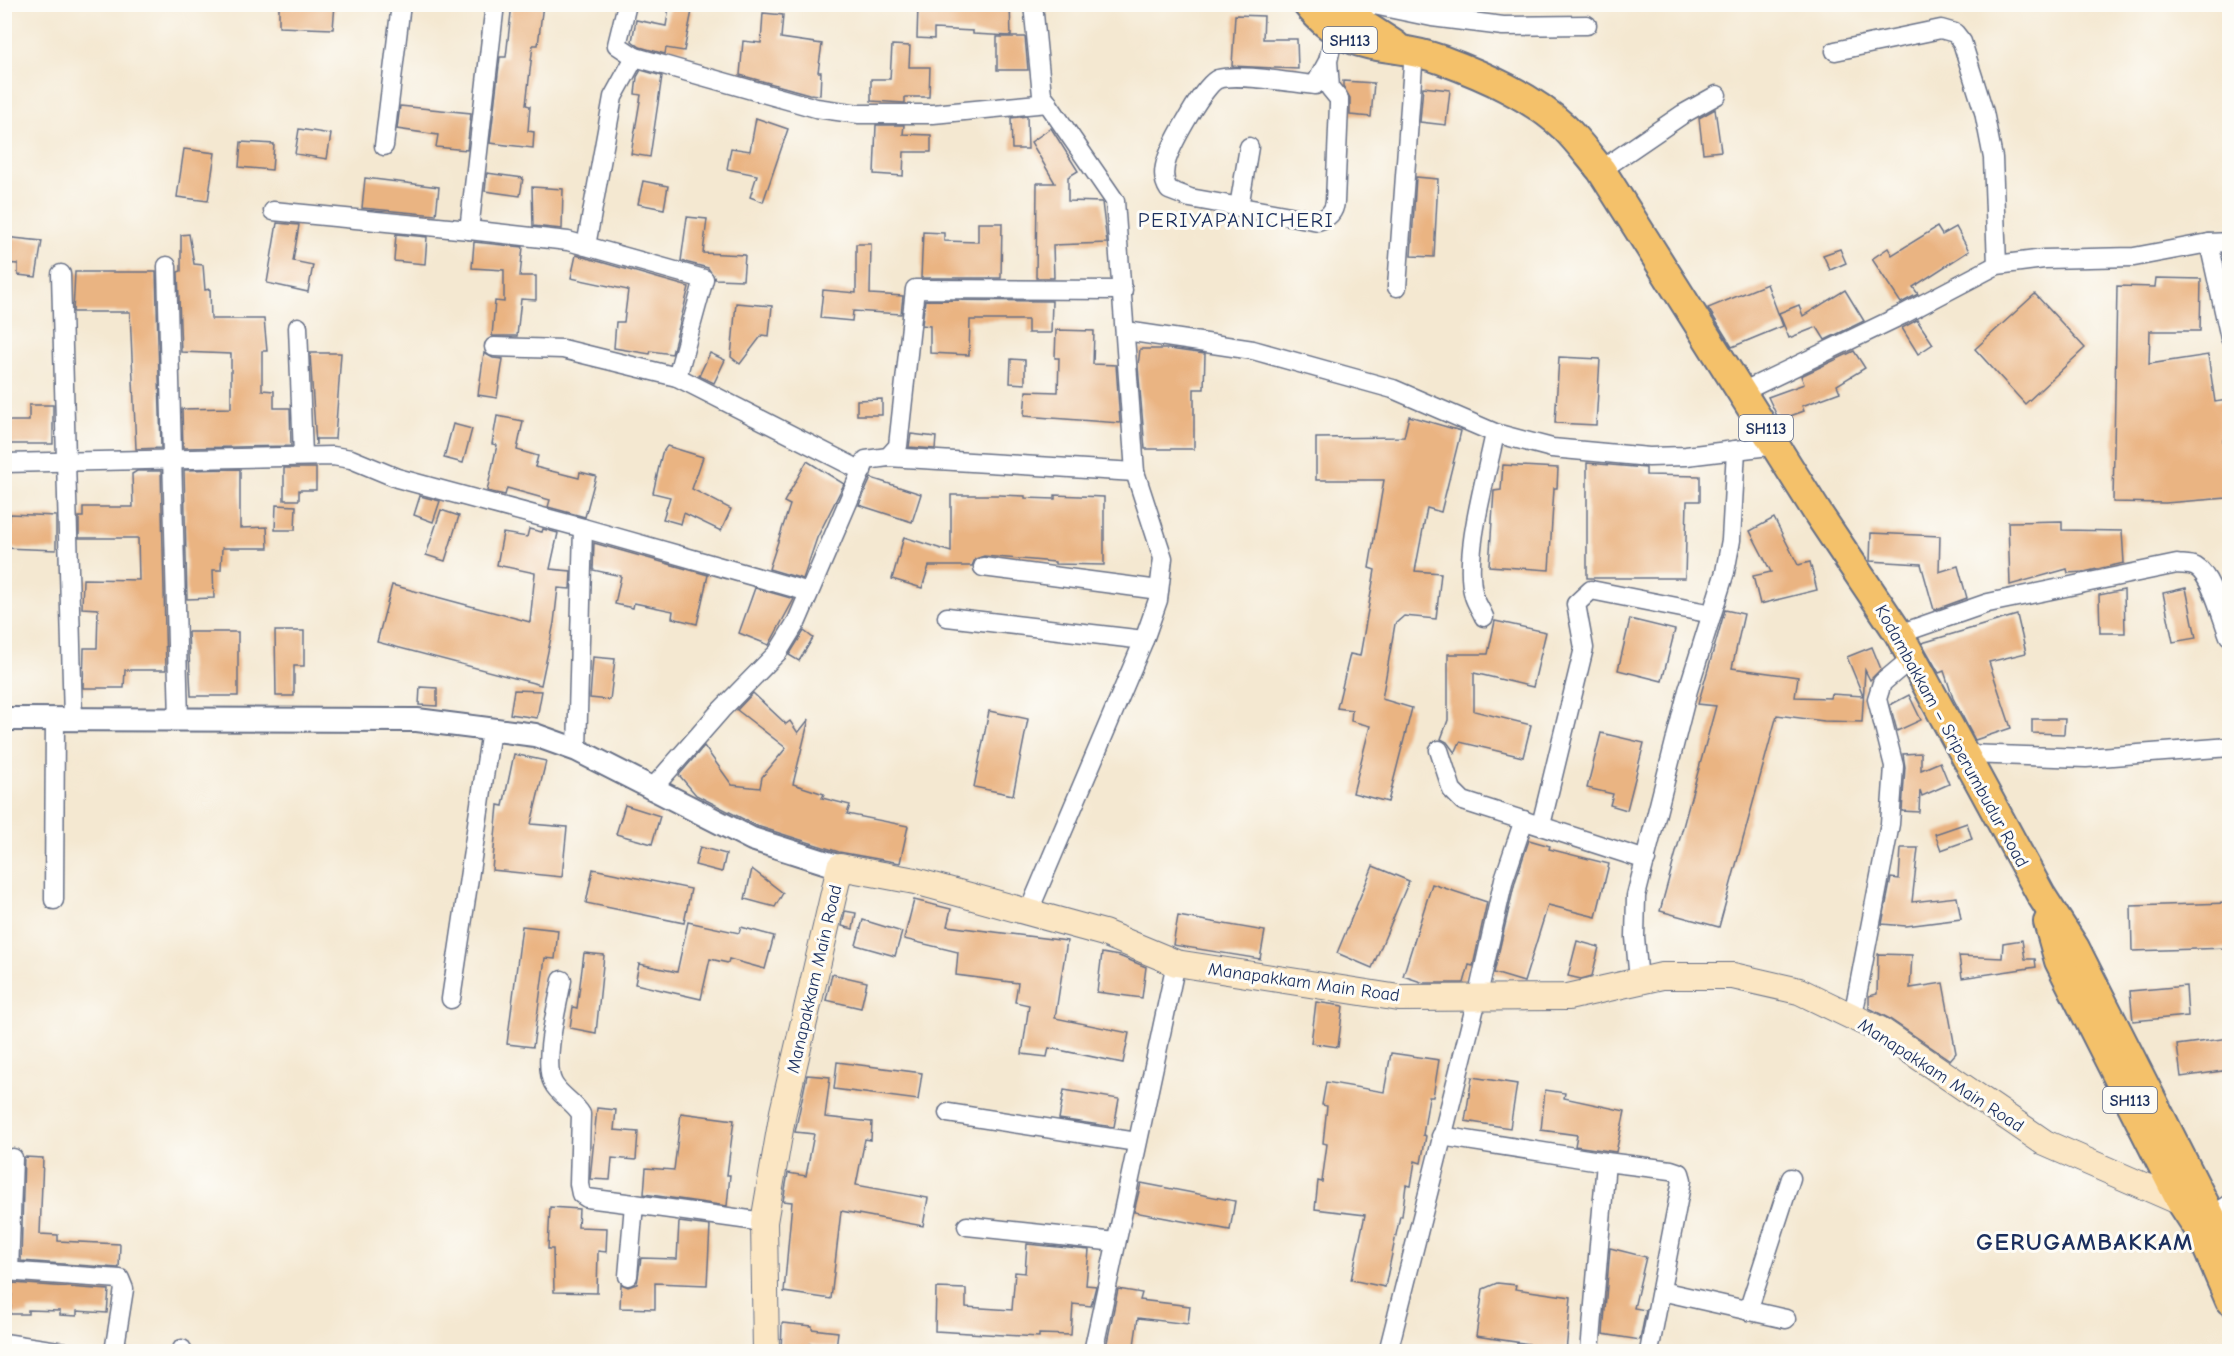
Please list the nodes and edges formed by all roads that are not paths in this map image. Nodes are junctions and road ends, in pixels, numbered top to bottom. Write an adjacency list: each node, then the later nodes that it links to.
1 (400, 4): 15 (street)
2 (495, 4): 20 (street)
3 (627, 4): 11 (street)
4 (1033, 4): 14 (street)
5 (1307, 4): 7 (main road, Kodambakkam – Sriperumbudur Road / SH113)
6 (1370, 4): 8 (street)
7 (1339, 17): 9 (main road, Kodambakkam – Sriperumbudur Road / SH113); 12 (street)
8 (1587, 25)
9 (1409, 51): 17 (main road, Kodambakkam – Sriperumbudur Road / SH113); 27 (street)
10 (1835, 51): 24 (street)
11 (635, 57): 14 (street); 23 (street)
12 (1324, 83): 18 (street); 18 (street)
13 (1717, 95): 17 (street)
14 (1048, 103): 28 (street)
15 (384, 146)
16 (1249, 147): 18 (street)
17 (1601, 170): 34 (main road, Kodambakkam – Sriperumbudur Road / SH113)
18 (1239, 207)
19 (273, 211): 20 (street)
20 (469, 230): 23 (street)
21 (2229, 242): 22 (street)
22 (2209, 243): 24 (street); 31 (street)
23 (586, 246): 33 (street)
24 (1997, 265): 34 (street)
25 (166, 266): 40 (street)
26 (61, 274): 41 (street)
27 (1397, 287)
28 (1123, 290): 30 (street); 39 (street)
29 (298, 327): 38 (street)
30 (1126, 331): 35 (street); 44 (street)
31 (2229, 338)
32 (494, 347): 33 (street)
33 (677, 377): 43 (street)
34 (1742, 392): 36 (main road, Kodambakkam – Sriperumbudur Road / SH113)
35 (1495, 434): 37 (street); 51 (street)
36 (1777, 445): 37 (street); 54 (main road, Kodambakkam – Sriperumbudur Road / SH113)
37 (1737, 450): 49 (street)
38 (303, 455): 40 (street); 45 (street)
39 (888, 457): 43 (street); 44 (street)
40 (172, 459): 41 (street); 57 (street)
41 (66, 462): 42 (street); 56 (street)
42 (4, 464)
43 (862, 471): 48 (street)
44 (1135, 472): 47 (street)
45 (583, 528): 48 (street); 60 (street)
46 (983, 567): 47 (street)
47 (1159, 590): 53 (street)
48 (809, 592): 63 (street)
49 (1712, 614): 64 (street); 65 (street)
50 (947, 617): 53 (street)
51 (1484, 617)
52 (2229, 636): 54 (street)
53 (1144, 640): 69 (street)
54 (1906, 646): 62 (main road, Kodambakkam – Sriperumbudur Road / SH113); 75 (street)
55 (4, 719): 56 (street)
56 (64, 719): 57 (street); 68 (street)
57 (179, 720): 58 (street)
58 (491, 730): 60 (street); 73 (street)
59 (2229, 747): 62 (street)
60 (577, 750): 63 (street)
61 (1439, 750): 64 (street)
62 (1966, 754): 67 (main road, Kodambakkam – Sriperumbudur Road / SH113)
63 (651, 789): 66 (street)
64 (1533, 823): 65 (street); 74 (street)
65 (1646, 860): 72 (street)
66 (840, 867): 69 (main road, Manapakkam Main Road); 86 (main road, Manapakkam Main Road)
67 (2041, 895): 83 (main road, Kodambakkam – Sriperumbudur Road / SH113); 85 (main road, Kodambakkam – Sriperumbudur Road / SH113)
68 (54, 900)
69 (1028, 913): 70 (main road, Manapakkam Main Road)
70 (1176, 963): 74 (main road, Manapakkam Main Road); 78 (street)
71 (562, 980): 84 (street)
72 (1639, 981): 74 (main road, Manapakkam Main Road); 75 (main road, Manapakkam Main Road)
73 (451, 999)
74 (1477, 999): 77 (street)
75 (1852, 1016): 83 (main road, Manapakkam Main Road)
76 (948, 1113): 78 (street)
77 (1442, 1136): 80 (street); 101 (street)
78 (1137, 1142): 88 (street)
79 (13, 1158): 82 (street)
80 (1606, 1161): 92 (street); 102 (street)
81 (1791, 1178): 94 (street)
82 (8, 1190): 90 (street)
83 (2181, 1202): 85 (main road, Manapakkam Main Road); 93 (main road, Kodambakkam – Sriperumbudur Road / SH113)
84 (634, 1204): 86 (street); 91 (street)
85 (2221, 1210): 89 (main road, Kodambakkam – Sriperumbudur Road / SH113)
86 (764, 1222): 99 (main road, Manapakkam Main Road)
87 (967, 1226): 88 (street)
88 (1116, 1242): 100 (street)
89 (2229, 1254)
90 (7, 1272): 98 (street)
91 (628, 1276)
92 (1661, 1291): 94 (street); 103 (street)
93 (2229, 1301)
94 (1748, 1311): 95 (street)
95 (1786, 1319)
96 (4, 1343): 97 (street)
97 (64, 1352)
98 (114, 1352)
99 (766, 1352)
100 (1093, 1352)
101 (1388, 1352)
102 (1590, 1352)
103 (1649, 1352)

